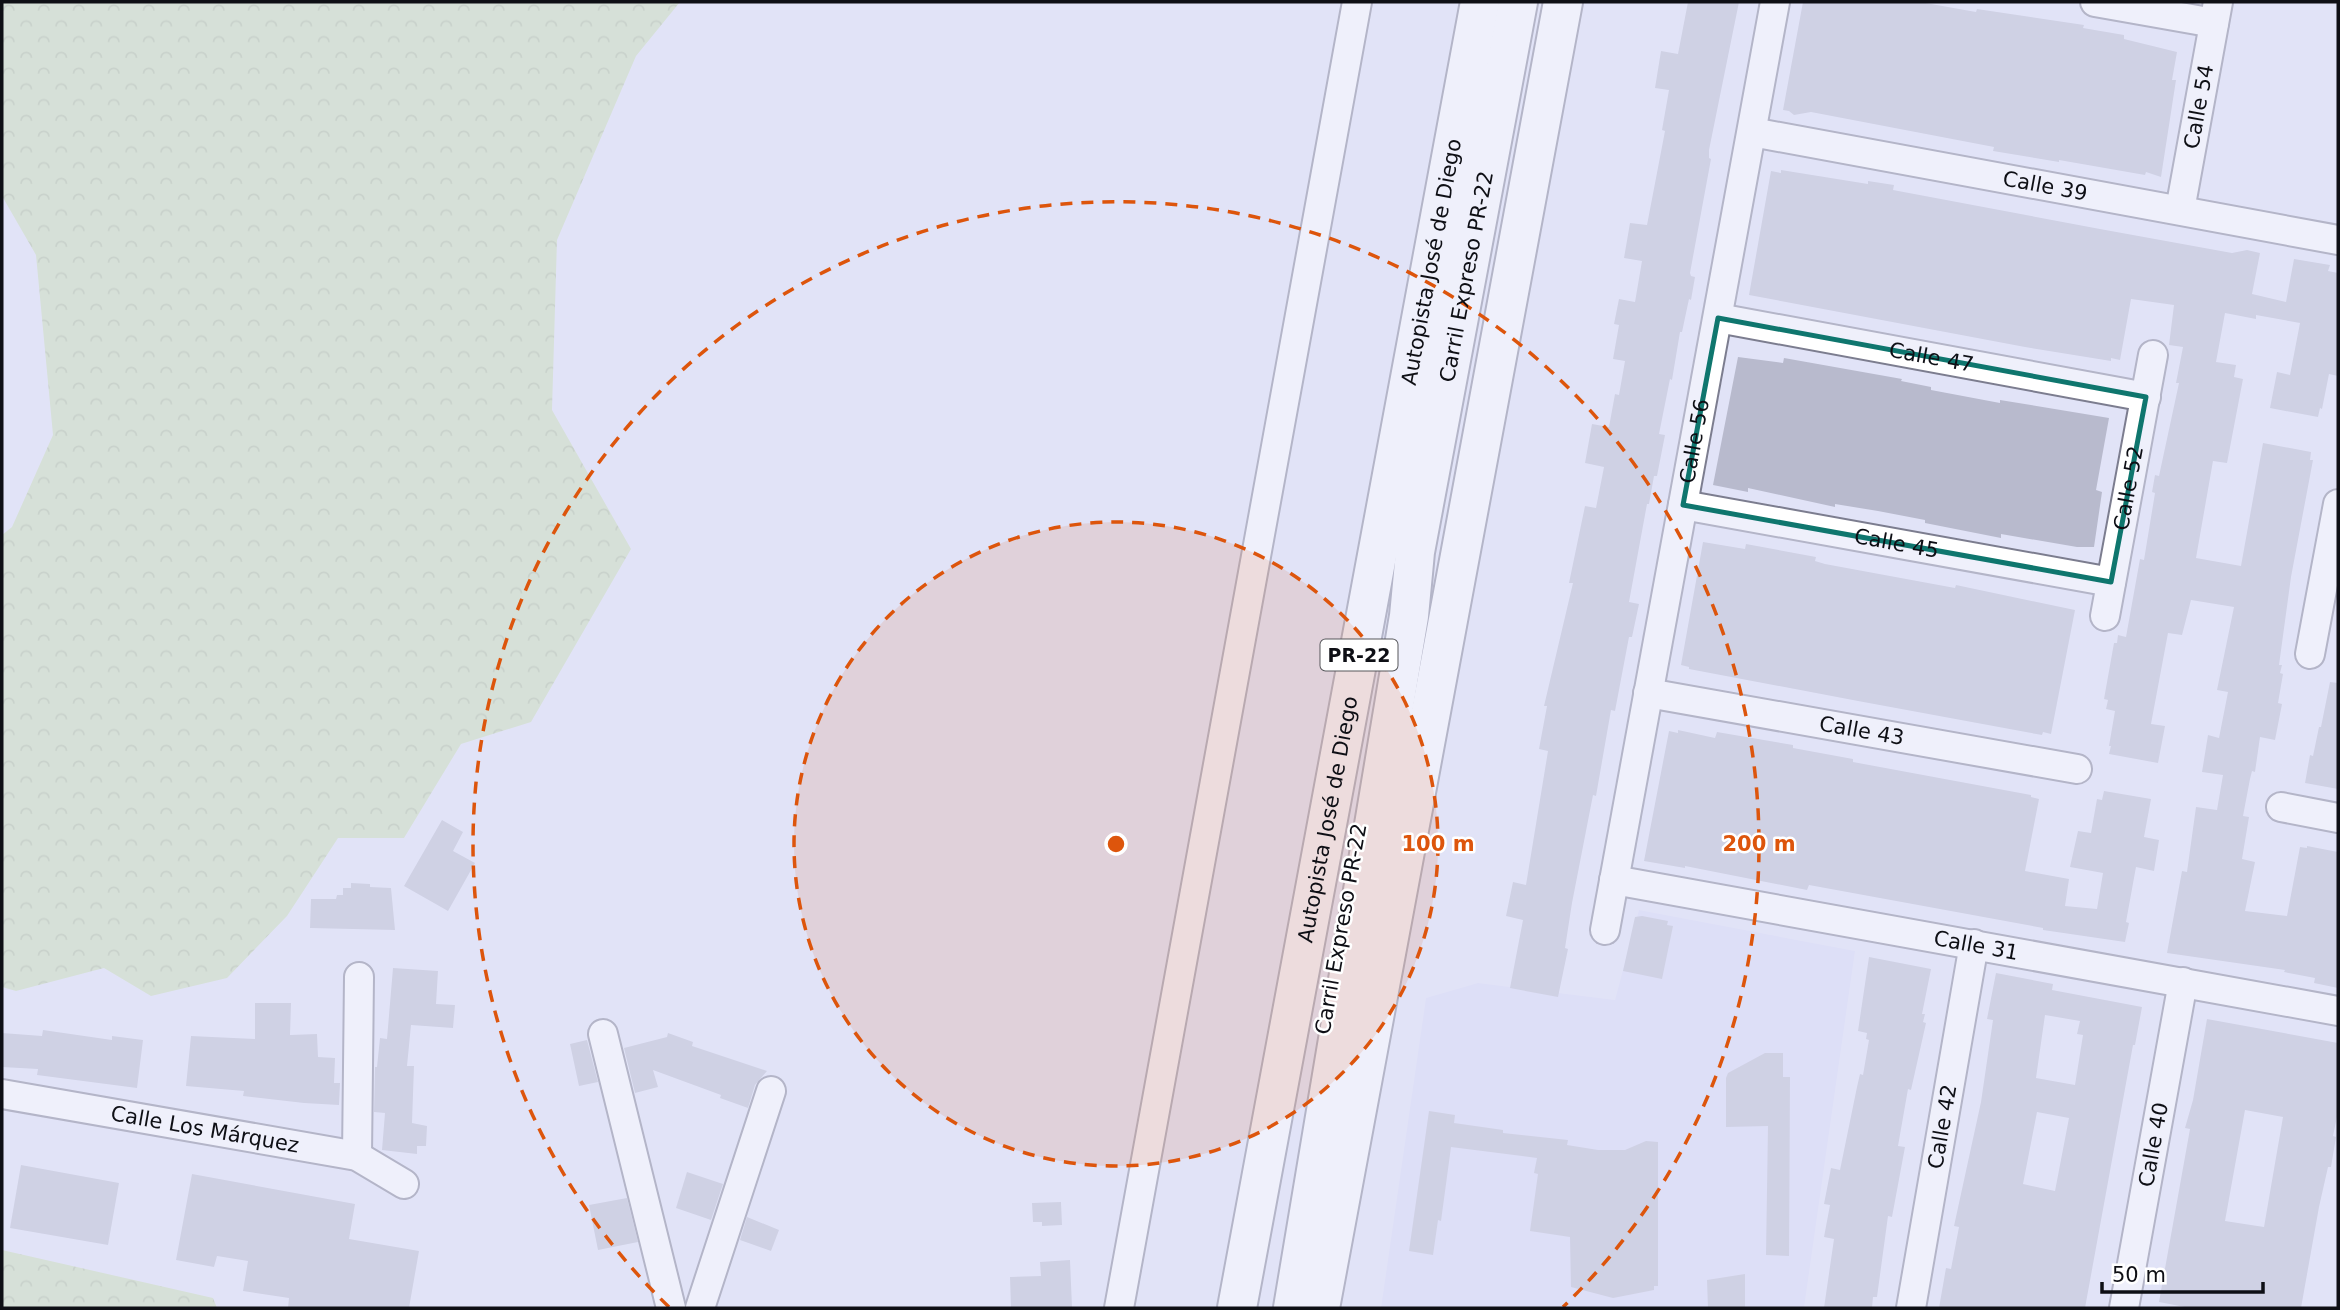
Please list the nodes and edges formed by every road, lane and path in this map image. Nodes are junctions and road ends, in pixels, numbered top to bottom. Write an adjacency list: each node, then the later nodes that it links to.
1 (1357, 2): 38 (street)
2 (1480, 2): 39 (highway, Autopista José de Diego / PR-22)
3 (1518, 2): 16 (highway, Carril Expreso PR-22)
4 (1563, 2): 42 (highway)
5 (1776, 2): 8 (street, Calle 56)
6 (2095, 2): 7 (street)
7 (2216, 13): 9 (street, Calle 54)
8 (1752, 132): 9 (street, Calle 39); 11 (street, Calle 56)
9 (2180, 210): 10 (street, Calle 39)
10 (2338, 240)
11 (1718, 318): 13 (street, Calle 47); 15 (street, Calle 56)
12 (2153, 355): 13 (street, Calle 52)
13 (2146, 397): 17 (street, Calle 52)
14 (2338, 504): 19 (street)
15 (1683, 505): 17 (street, Calle 45); 21 (street, Calle 56)
16 (1415, 552): 40 (highway, Carril Expreso PR-22); 41 (highway, Carril Expreso PR-22)
17 (2111, 582): 18 (street, Calle 52)
18 (2105, 616)
19 (2327, 623): 20 (street)
20 (2310, 654)
21 (1648, 693): 22 (street, Calle 43); 25 (street, Calle 56)
22 (2077, 769)
23 (2281, 807): 24 (street)
24 (2338, 818)
25 (1614, 880): 26 (street, Calle 56); 27 (street, Calle 31)
26 (1605, 930)
27 (1974, 944): 29 (street, Calle 31); 43 (street, Calle 42)
28 (359, 977): 34 (street)
29 (2183, 982): 30 (street, Calle 31); 44 (street, Calle 40)
30 (2338, 1011)
31 (603, 1034): 36 (street)
32 (771, 1091): 37 (street)
33 (2, 1094): 34 (street, Calle Los Márquez)
34 (357, 1156): 35 (street, Calle Los Márquez)
35 (404, 1184)
36 (671, 1308)
37 (700, 1308)
38 (1119, 1308)
39 (1237, 1308)
40 (1273, 1308)
41 (1293, 1308)
42 (1320, 1308)
43 (1911, 1308)
44 (2124, 1308)

